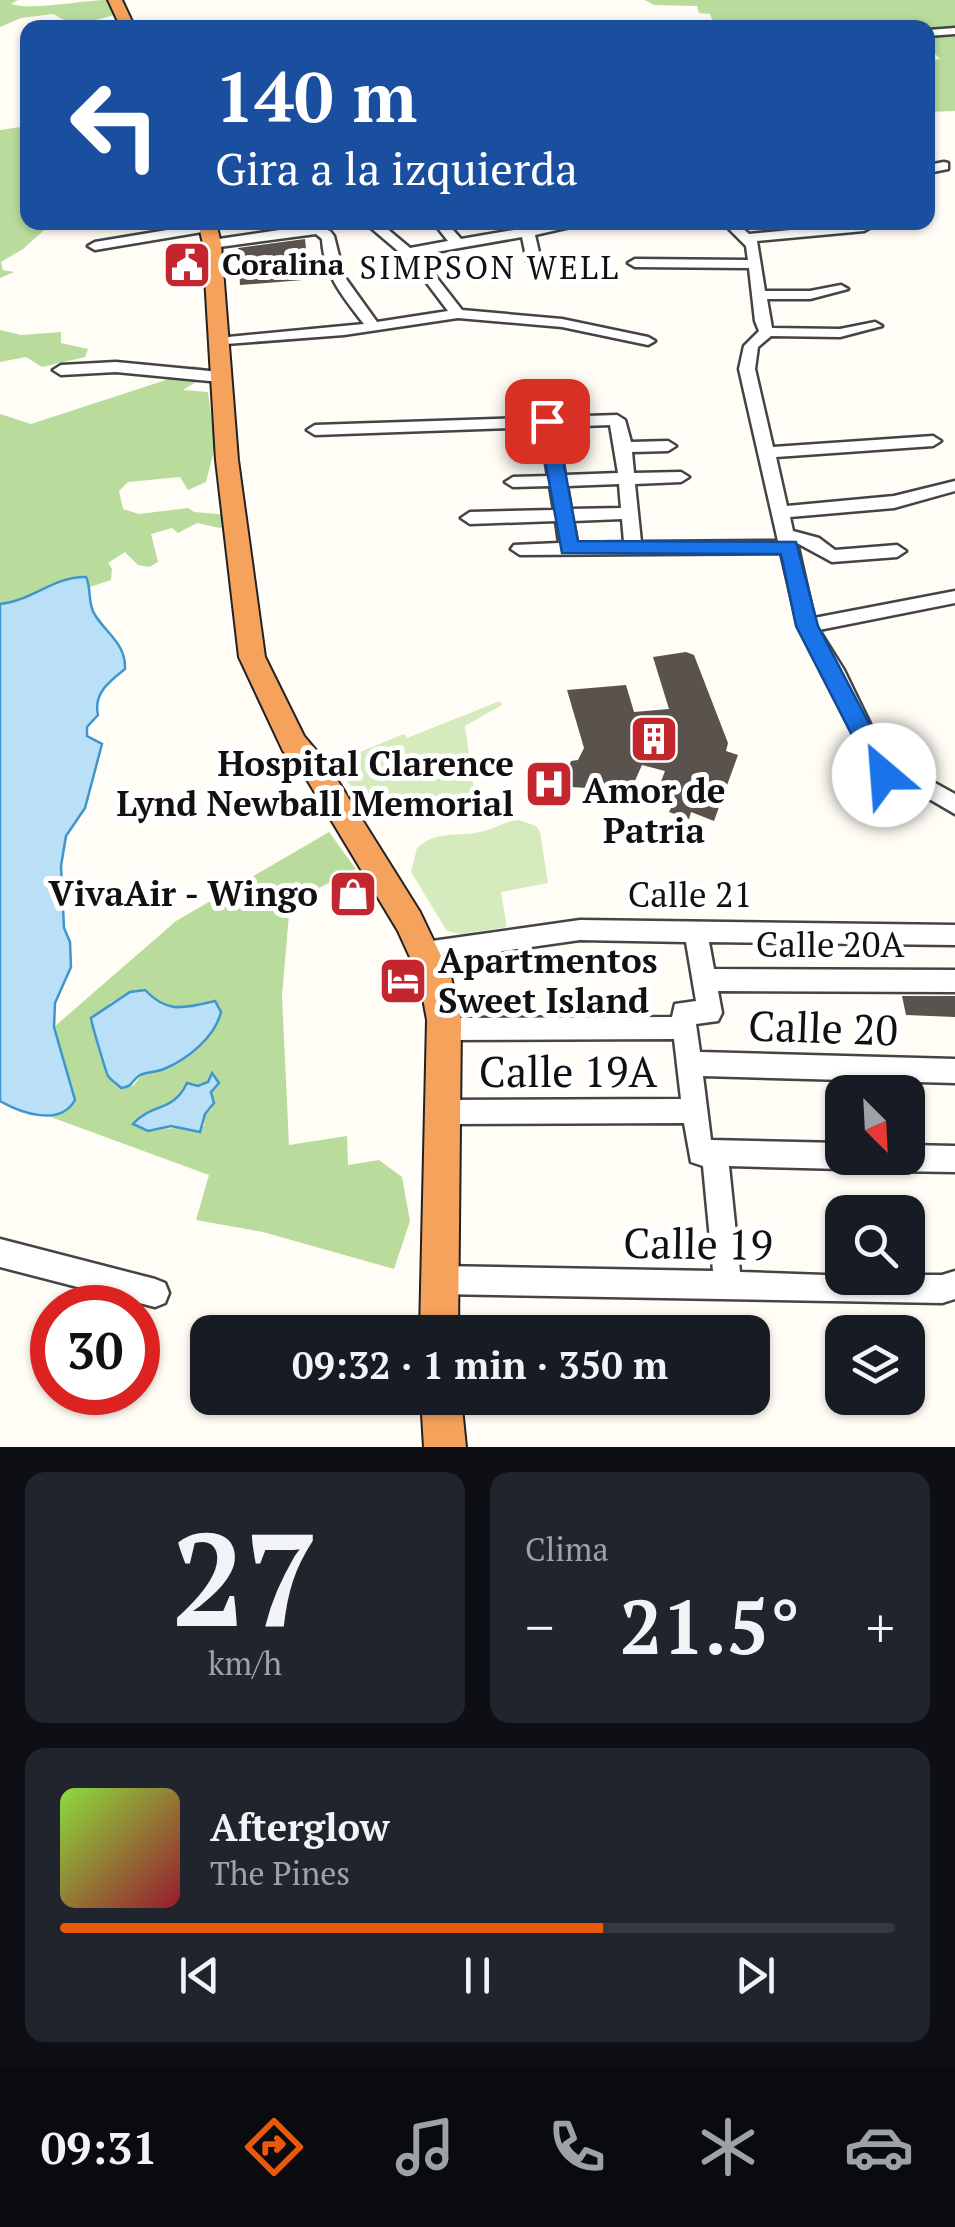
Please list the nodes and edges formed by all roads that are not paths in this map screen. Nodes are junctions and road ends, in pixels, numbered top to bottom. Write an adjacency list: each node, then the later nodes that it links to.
1 (944, 166): 2 (street)
2 (935, 168)
3 (262, 230): 12 (street)
4 (317, 230): 24 (street)
5 (381, 230): 17 (street)
6 (446, 230): 15 (street)
7 (502, 230): 15 (street)
8 (521, 230): 13 (street)
9 (534, 230): 13 (street)
10 (738, 230): 14 (street)
11 (832, 230): 14 (street)
12 (210, 231): 16 (street); 28 (highway)
13 (527, 231): 18 (street)
14 (748, 238): 20 (street)
15 (456, 242): 17 (street)
16 (95, 246)
17 (410, 252): 23 (street)
18 (534, 261)
19 (635, 262): 20 (street)
20 (756, 264): 22 (street)
21 (841, 289): 22 (street)
22 (759, 295): 26 (street)
23 (458, 314): 24 (street); 27 (street)
24 (373, 326): 28 (street)
25 (875, 326): 26 (street)
26 (768, 332): 36 (street)
27 (648, 340)
28 (218, 342): 30 (highway)
29 (60, 370): 30 (street)
30 (220, 377): 56 (highway)
31 (547, 421): 32 (street); 35 (street); 39 (street)
32 (315, 430)
33 (933, 441): 36 (street)
34 (668, 446): 35 (street)
35 (624, 447): 38 (street)
36 (766, 452): 42 (street)
37 (681, 477): 38 (street)
38 (627, 479): 39 (street); 43 (street)
39 (559, 480): 40 (street); 44 (street)
40 (513, 482)
41 (953, 486): 42 (street)
42 (781, 512): 46 (street)
43 (630, 513): 44 (street); 47 (street)
44 (566, 515): 45 (street); 48 (street)
45 (470, 518)
46 (788, 541): 47 (street); 50 (street); 52 (street)
47 (632, 546): 48 (street)
48 (569, 548): 49 (street)
49 (520, 549)
50 (896, 551)
51 (955, 597): 52 (street)
52 (807, 626): 53 (street)
53 (955, 805)
54 (695, 930): 55 (street, Calle 21); 56 (street, Calle 21); 57 (street)
55 (955, 935)
56 (425, 952): 60 (highway)
57 (704, 980): 58 (street, Calle 20A); 59 (street)
58 (955, 981)
59 (684, 1028): 60 (street); 61 (street)
60 (444, 1029): 63 (highway)
61 (689, 1064): 62 (street, Calle 20); 64 (street)
62 (955, 1072)
63 (442, 1112): 64 (street, Calle 19A); 70 (highway)
64 (695, 1112): 65 (street)
65 (715, 1153): 66 (street); 72 (street)
66 (825, 1156)
67 (925, 1159): 68 (street)
68 (955, 1159)
69 (0, 1253): 71 (street)
70 (440, 1280): 72 (street, Calle 19); 74 (highway)
71 (120, 1285)
72 (728, 1285): 73 (street, Calle 19)
73 (955, 1286)
74 (439, 1315)
75 (442, 1415): 76 (highway)
76 (445, 1447)

